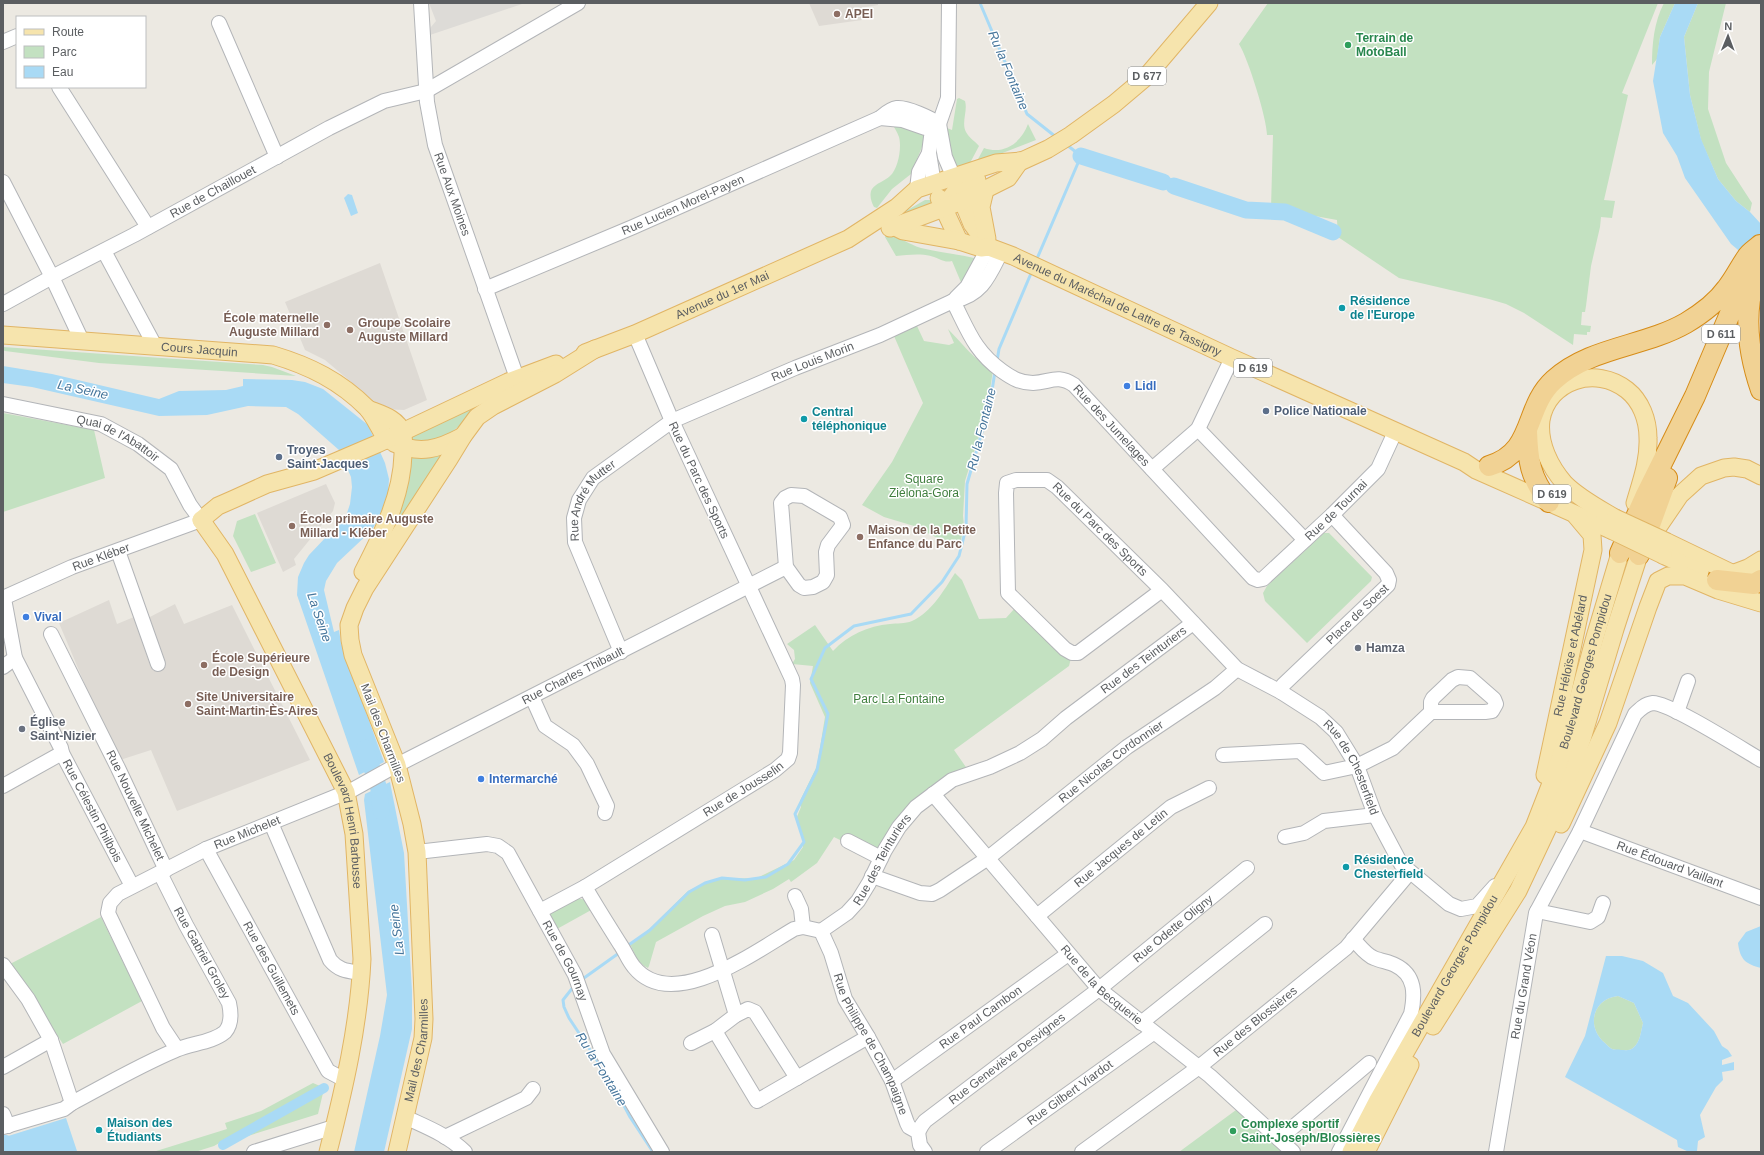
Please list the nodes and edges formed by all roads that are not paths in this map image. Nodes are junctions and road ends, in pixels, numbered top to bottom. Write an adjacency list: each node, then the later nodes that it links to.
1 (421, 3): 9 (street, Rue Aux Moines)
2 (578, 3): 9 (street, Rue de Chaillouet)
3 (949, 3): 10 (street)
4 (1209, 3): 13 (main road, D 677)
5 (219, 23): 12 (street)
6 (16, 36): 7 (street)
7 (3, 42)
8 (60, 88): 20 (street)
9 (426, 91): 12 (street, Rue de Chaillouet); 28 (street, Rue Aux Moines)
10 (939, 124): 11 (street); 16 (street); 28 (street, Rue Lucien Morel-Payen)
11 (928, 153): 15 (street); 17 (street)
12 (277, 157): 20 (street, Rue de Chaillouet)
13 (1020, 161): 16 (main road); 18 (main road)
14 (3, 182): 27 (street)
15 (934, 184): 16 (main road); 17 (main road); 19 (main road)
16 (961, 185): 18 (main road); 19 (main road); 24 (main road)
17 (917, 189): 22 (main road, Avenue du 1er Mai)
18 (985, 190): 24 (main road)
19 (943, 208): 21 (main road, Avenue du 1er Mai); 23 (main road)
20 (148, 227): 25 (street, Rue de Chaillouet)
21 (895, 227): 22 (main road, Avenue du 1er Mai); 23 (main road, Avenue du Maréchal de Lattre de Tassigny)
22 (848, 238): 31 (main road, Avenue du 1er Mai)
23 (959, 241): 24 (main road, Avenue du Maréchal de Lattre de Tassigny)
24 (995, 250): 29 (street, Rue Louis Morin); 36 (main road, Avenue du Maréchal de Lattre de Tassigny / D 619)
25 (104, 251): 27 (street, Rue de Chaillouet); 34 (street)
26 (1754, 261): 39 (highway); 46 (highway); 63 (highway, D 611)
27 (52, 277): 30 (street, Rue de Chaillouet); 33 (street)
28 (485, 289): 37 (street, Rue Aux Moines)
29 (953, 301): 44 (street, Rue Louis Morin); 54 (street, Rue des Jumelages)
30 (3, 304)
31 (635, 334): 35 (main road, Avenue du 1er Mai); 44 (street, Rue du Parc des Sports)
32 (8, 337): 33 (main road, Cours Jacquin)
33 (82, 341): 34 (main road, Cours Jacquin)
34 (155, 346): 41 (main road, Cours Jacquin)
35 (595, 350): 37 (main road, Avenue du 1er Mai); 42 (main road, Avenue du 1er Mai)
36 (1232, 358): 45 (street); 47 (main road, Avenue du Maréchal de Lattre de Tassigny / D 619)
37 (517, 378): 38 (main road, Avenue du 1er Mai); 42 (street, Avenue du 1er Mai)
38 (492, 389): 43 (main road, Avenue du 1er Mai); 49 (main road, Avenue du 1er Mai)
39 (1761, 390)
40 (3, 404): 59 (street, Quai de l'Abattoir)
41 (368, 409): 43 (main road, Cours Jacquin); 50 (main road, Cours Jacquin)
42 (477, 417): 48 (main road, Avenue du 1er Mai)
43 (391, 418): 49 (main road)
44 (672, 421): 69 (street, Rue du Parc des Sports); 77 (street, Rue André Mutter)
45 (1198, 429): 54 (street); 61 (street)
46 (1527, 431): 53 (highway); 56 (highway)
47 (1395, 432): 52 (main road, Avenue du Maréchal de Lattre de Tassigny / D 619); 58 (street, Rue de Tournai)
48 (462, 436): 49 (main road, Avenue du 1er Mai); 51 (main road, Avenue du 1er Mai)
49 (403, 440): 50 (main road, Avenue du 1er Mai); 75 (main road)
50 (382, 442): 59 (main road, Rue Kléber)
51 (449, 459): 75 (main road, Mail des Charmilles)
52 (1464, 462): 53 (main road, D 619); 56 (main road, D 619)
53 (1489, 466): 56 (main road, D 619)
54 (1152, 469): 67 (street, Rue des Jumelages)
55 (1761, 476): 63 (main road)
56 (1544, 495): 57 (main road, D 619); 60 (main road, D 619)
57 (1574, 513): 60 (main road, D 619); 99 (main road, Rue Héloïse et Abélard)
58 (1332, 515): 61 (street, Rue de Tournai); 83 (street, Place de Soest)
59 (201, 520): 62 (street, Rue Kléber); 94 (main road, Boulevard Henri Barbusse)
60 (1613, 524): 63 (main road, Boulevard Georges Pompidou); 66 (main road, D 619, bridge)
61 (1304, 540): 67 (street, Rue de Tournai)
62 (118, 551): 71 (street, Rue Kléber); 79 (street)
63 (1630, 554): 99 (main road, Boulevard Georges Pompidou); 114 (main road, Boulevard Georges Pompidou)
64 (1761, 560): 66 (main road)
65 (786, 567): 65 (street); 69 (street)
66 (1724, 577): 68 (highway); 73 (main road, D 619)
67 (1263, 579)
68 (1759, 584)
69 (749, 587): 77 (street, Rue Charles Thibault); 113 (street, Rue de Jousselin)
70 (1162, 590): 70 (street, Rue du Parc des Sports); 74 (street, Rue de Chesterfield)
71 (3, 598)
72 (3, 601): 78 (street, Rue Célestin Philbois)
73 (1761, 602): 114 (main road, Boulevard Georges Pompidou)
74 (1193, 623): 81 (street, Rue de Chesterfield); 95 (street, Rue des Teinturiers)
75 (349, 625): 91 (main road, Mail des Charmilles)
76 (51, 634): 109 (street, Rue Nouvelle Michelet)
77 (622, 652): 84 (street, Rue Charles Thibault)
78 (15, 658): 80 (street); 87 (street, Rue Célestin Philbois)
79 (158, 664)
80 (3, 667)
81 (1237, 669): 83 (street, Rue de Chesterfield); 107 (street, Rue Nicolas Cordonnier)
82 (1688, 681): 86 (street)
83 (1281, 692): 90 (street, Rue de Chesterfield)
84 (532, 697): 91 (street, Rue Charles Thibault); 96 (street)
85 (1431, 712): 90 (street)
86 (1677, 712): 89 (street); 100 (street, Rue du Grand Véon)
87 (62, 753): 92 (street); 112 (street, Rue Célestin Philbois)
88 (1223, 755): 90 (street)
89 (1761, 760)
90 (1357, 766): 97 (street, Rue de Chesterfield)
91 (393, 767): 94 (street, Rue Michelet); 104 (main road, Mail des Charmilles)
92 (3, 786)
93 (1209, 788): 120 (street, Rue Jacques de Letin)
94 (349, 791): 98 (street, Rue Michelet); 129 (main road, Boulevard Henri Barbusse)
95 (933, 794): 106 (street, Rue des Teinturiers); 107 (street, Rue de la Becquerie)
96 (605, 813)
97 (1375, 815): 101 (street); 110 (street, Rue de Chesterfield)
98 (271, 822): 103 (street, Rue Michelet); 129 (street)
99 (1534, 827): 105 (main road, Boulevard Georges Pompidou)
100 (1580, 831): 116 (street, Rue Édouard Vaillant); 118 (street, Rue du Grand Véon)
101 (1285, 837)
102 (848, 841): 106 (street)
103 (206, 849): 109 (street, Rue Michelet); 145 (street, Rue des Guillemets)
104 (417, 852): 119 (street, Rue de Gournay); 149 (main road, Mail des Charmilles)
105 (1519, 856): 110 (street, Rue de Chesterfield); 165 (main road, Boulevard Georges Pompidou)
106 (881, 858): 111 (street, Rue des Teinturiers)
107 (988, 858): 111 (street, Rue Nicolas Cordonnier); 120 (street, Rue de la Becquerie)
108 (1247, 868): 130 (street, Rue Odette Oligny)
109 (163, 872): 112 (street, Rue Michelet); 139 (street, Rue Gabriel Groley)
110 (1410, 872): 125 (street, Rue des Blossières)
111 (872, 876): 123 (street, Rue des Teinturiers)
112 (132, 886): 133 (street, Rue Michelet)
113 (585, 887): 119 (street, Rue de Jousselin); 128 (street)
114 (1518, 891): 166 (main road, Boulevard Georges Pompidou)
115 (794, 896): 122 (street)
116 (1761, 898)
117 (1602, 903): 118 (street)
118 (1537, 910): 167 (street, Rue du Grand Véon)
119 (540, 911): 159 (street, Rue de Gournay)
120 (1037, 916): 126 (street, Rue de la Becquerie)
121 (1265, 924): 132 (street)
122 (803, 927): 123 (street); 128 (street)
123 (821, 931): 136 (street, Rue Philippe de Champaigne)
124 (712, 935): 128 (street)
125 (1353, 940): 143 (street, Rue des Blossières); 164 (street)
126 (1068, 954): 130 (street, Rue de la Becquerie); 146 (street, Rue Paul Cambon)
127 (3, 965): 137 (street)
128 (722, 971): 131 (street)
129 (361, 972): 145 (main road, Boulevard Henri Barbusse)
130 (1099, 989): 132 (street, Rue de la Becquerie); 152 (street, Rue Geneviève Desvignes)
131 (736, 1015): 134 (street); 144 (street)
132 (1141, 1023): 135 (street, Rue de la Becquerie)
133 (163, 1028): 139 (street); 141 (street)
134 (715, 1031): 138 (street); 144 (street)
135 (1153, 1032): 143 (street, Rue de la Becquerie); 161 (street, Rue Gilbert Viardot)
136 (868, 1037): 144 (street); 146 (street, Rue Philippe de Champaigne)
137 (51, 1040): 142 (street); 148 (street)
138 (691, 1043)
139 (177, 1049): 141 (street)
140 (1369, 1063): 154 (street)
141 (147, 1064): 148 (street)
142 (3, 1067)
143 (1200, 1067): 154 (street, Rue de la Becquerie); 162 (street, Rue des Blossières)
144 (797, 1078)
145 (345, 1080): 151 (main road, Boulevard Henri Barbusse)
146 (892, 1081): 152 (street, Rue Philippe de Champaigne)
147 (533, 1089): 153 (street)
148 (72, 1103): 150 (street)
149 (405, 1117): 153 (street); 157 (main road, Mail des Charmilles)
150 (5, 1122)
151 (334, 1127): 155 (street); 156 (main road, Boulevard Henri Barbusse)
152 (918, 1132): 160 (street, Rue Philippe de Champaigne)
153 (445, 1137): 158 (street)
154 (1279, 1140): 163 (street, Rue de la Becquerie)
155 (254, 1152)
156 (328, 1152)
157 (397, 1152)
158 (465, 1152)
159 (662, 1152)
160 (926, 1152)
161 (987, 1152)
162 (1082, 1152)
163 (1293, 1152)
164 (1339, 1152)
165 (1352, 1152)
166 (1366, 1152)
167 (1496, 1152)

